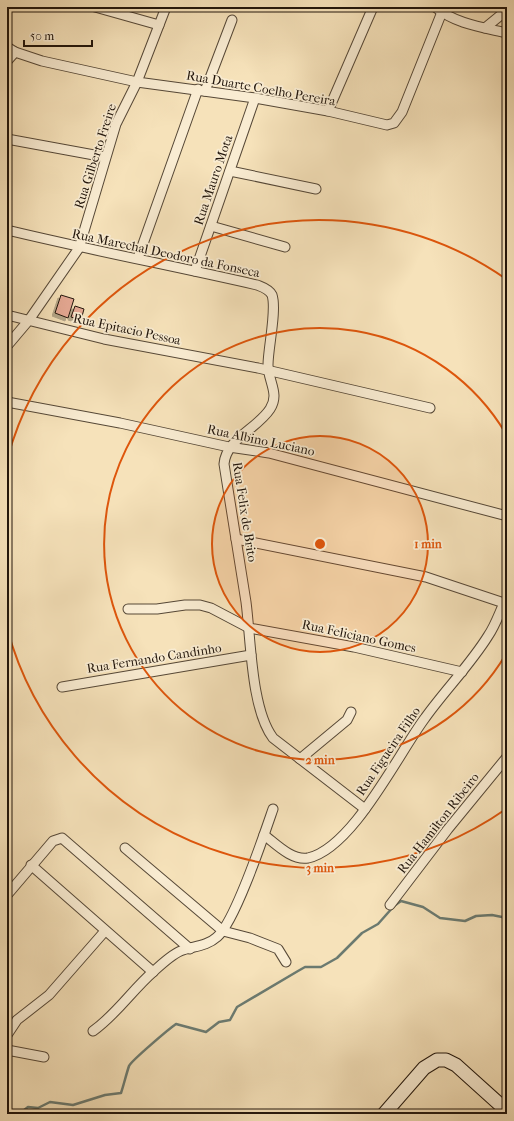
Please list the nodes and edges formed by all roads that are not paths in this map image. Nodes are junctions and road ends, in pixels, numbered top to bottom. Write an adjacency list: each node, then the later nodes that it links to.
1 (95, 7): 7 (street)
2 (166, 7): 7 (street, Rua Gilberto Freire)
3 (373, 7): 15 (street)
4 (438, 10): 8 (street); 15 (street, Rua Duarte Coelho Pereira)
5 (507, 10): 8 (street)
6 (232, 20): 13 (street)
7 (158, 25): 12 (street, Rua Gilberto Freire)
8 (485, 28): 9 (street)
9 (507, 33)
10 (11, 50): 11 (street); 12 (street, Rua Duarte Coelho Pereira)
11 (7, 60)
12 (137, 82): 13 (street, Rua Duarte Coelho Pereira); 17 (street, Rua Gilberto Freire)
13 (202, 90): 14 (street, Rua Duarte Coelho Pereira); 24 (street)
14 (255, 98): 15 (street, Rua Duarte Coelho Pereira); 18 (street, Rua Mauro Mota)
15 (328, 111)
16 (7, 139): 17 (street)
17 (105, 157): 23 (street, Rua Gilberto Freire)
18 (230, 171): 19 (street); 20 (street, Rua Mauro Mota)
19 (316, 189)
20 (211, 226): 22 (street); 25 (street, Rua Mauro Mota)
21 (7, 230): 23 (street, Rua Marechal Deodoro da Fonseca)
22 (285, 247)
23 (79, 248): 24 (street, Rua Marechal Deodoro da Fonseca); 27 (street, Rua Gilberto Freire)
24 (138, 258): 25 (street, Rua Marechal Deodoro da Fonseca)
25 (195, 271): 29 (street, Rua Marechal Deodoro da Fonseca)
26 (7, 315): 27 (street, Rua Epitacio Pessoa)
27 (29, 320): 28 (street, Rua Gilberto Freire); 29 (street, Rua Epitacio Pessoa)
28 (7, 346)
29 (268, 368): 31 (street); 32 (street, Rua Felix de Brito)
30 (7, 402): 32 (street, Rua Albino Luciano)
31 (430, 408)
32 (229, 447): 33 (street, Rua Albino Luciano); 34 (street, Rua Felix de Brito)
33 (507, 516)
34 (236, 539): 35 (street); 37 (street, Rua Felix de Brito)
35 (506, 604): 39 (street, Rua Figueira Filho)
36 (128, 609): 37 (street, Rua Feliciano Gomes)
37 (249, 628): 38 (street, Rua Felix de Brito); 39 (street, Rua Feliciano Gomes)
38 (251, 655): 40 (street, Rua Fernando Candinho); 43 (street, Rua Felix de Brito)
39 (462, 672): 45 (street, Rua Figueira Filho)
40 (62, 687)
41 (351, 712): 43 (street)
42 (507, 757): 50 (street, Rua Hamilton Ribeiro)
43 (300, 759): 45 (street, Rua Felix de Brito)
44 (273, 809): 46 (street)
45 (365, 809): 46 (street, Rua Figueira Filho)
46 (264, 835): 52 (street)
47 (125, 848): 52 (street)
48 (32, 865): 49 (street); 51 (street); 53 (street)
49 (7, 895)
50 (390, 905)
51 (105, 931): 55 (street); 57 (street)
52 (223, 931): 53 (street); 54 (street)
53 (190, 948): 55 (street)
54 (286, 962)
55 (153, 972): 56 (street)
56 (93, 1031)
57 (7, 1035)
58 (7, 1050): 59 (street)
59 (44, 1057)
60 (507, 1111): 61 (street)
61 (384, 1114)

